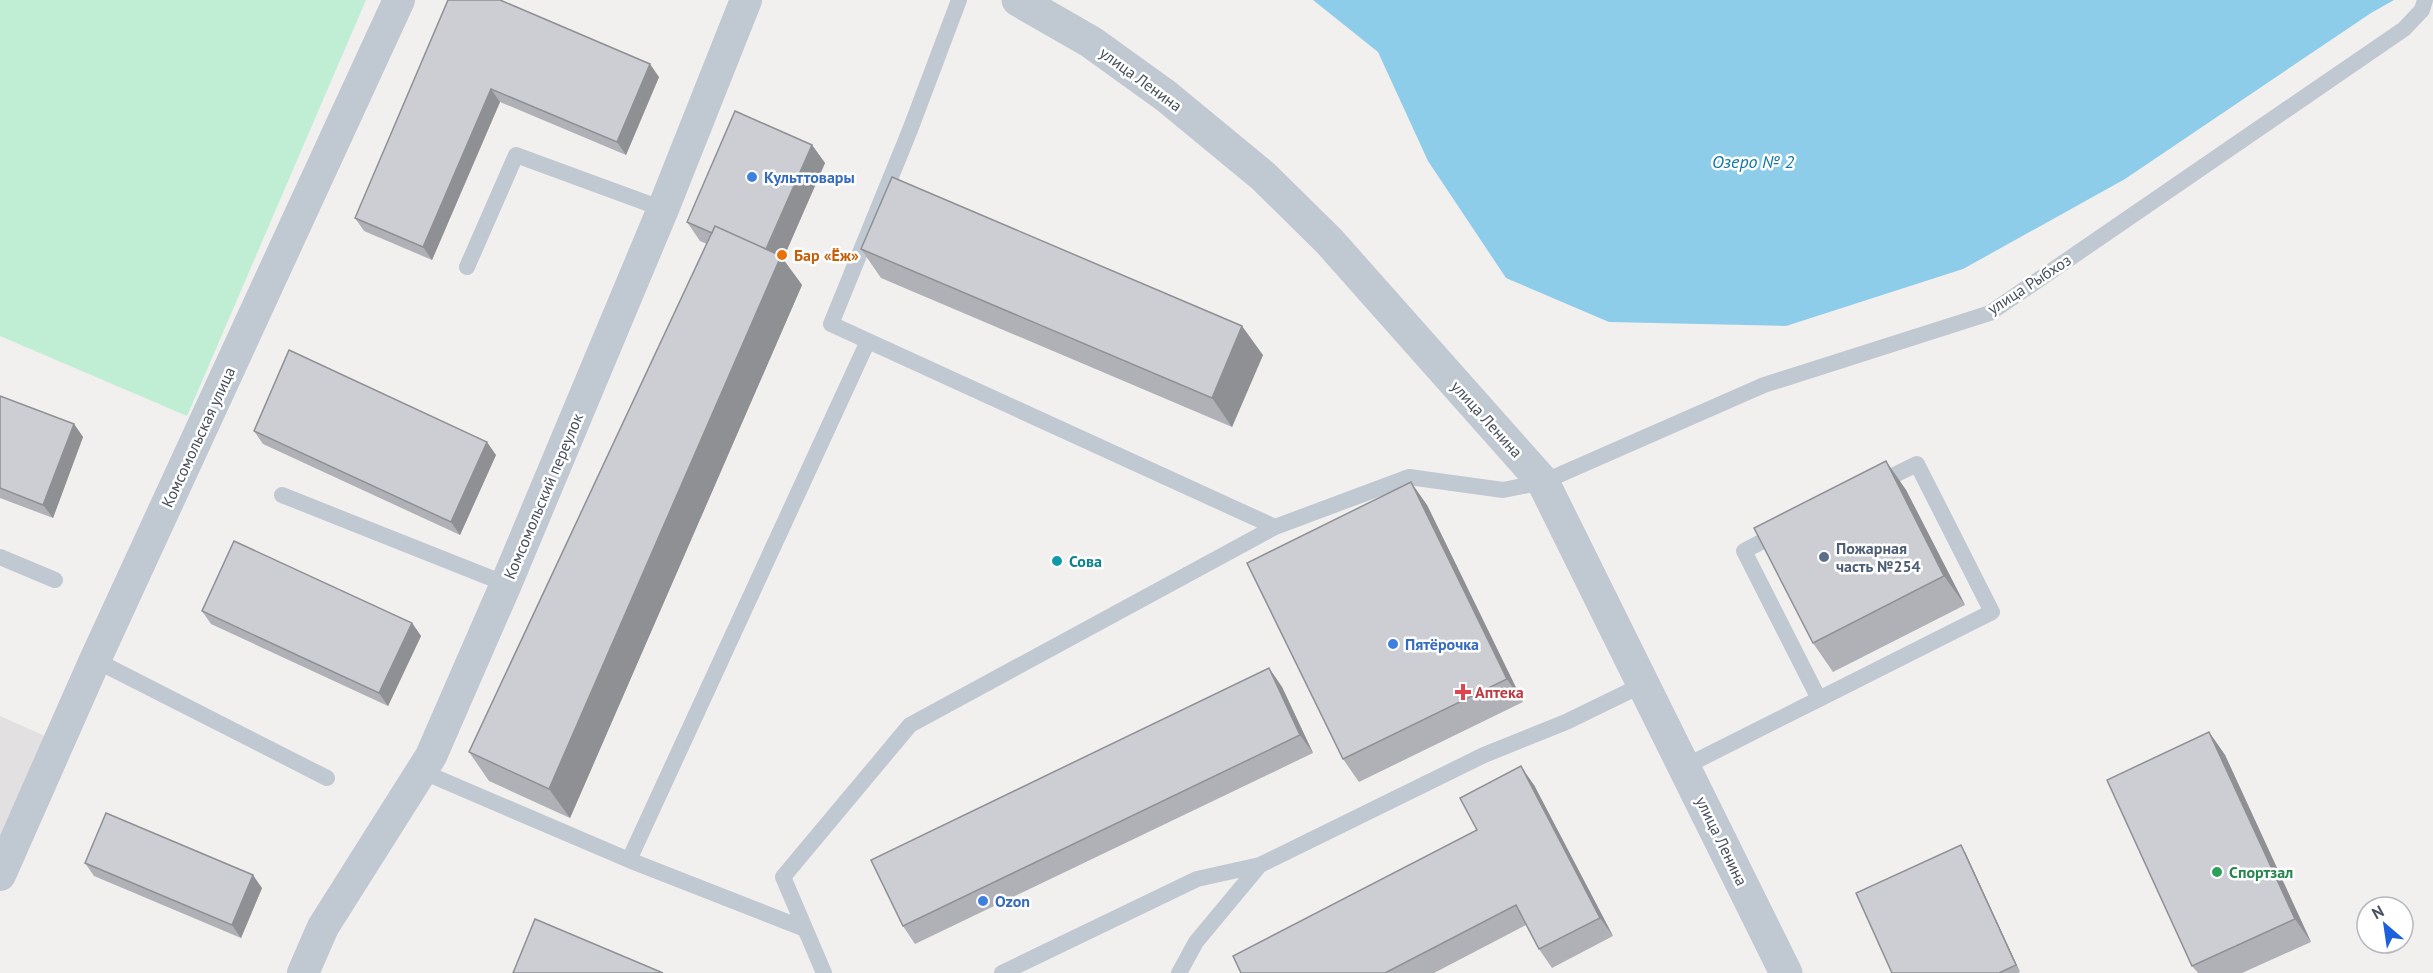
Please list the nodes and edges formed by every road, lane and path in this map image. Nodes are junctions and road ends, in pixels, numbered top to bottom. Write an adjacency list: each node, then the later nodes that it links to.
1 (399, 0): 17 (street, Комсомольская улица)
2 (746, 0): 6 (street, Комсомольский переулок)
3 (959, 0): 8 (lane)
4 (1018, 0): 9 (street, улица Ленина)
5 (2425, 0): 9 (lane, улица Рыбхоз)
6 (663, 208): 7 (lane); 16 (street, Комсомольский переулок)
7 (467, 267)
8 (868, 341): 13 (lane); 23 (lane)
9 (1544, 482): 13 (lane, улица Рыбхоз); 18 (street, улица Ленина)
10 (1866, 489): 19 (lane)
11 (282, 495): 16 (lane)
12 (1795, 525): 19 (lane)
13 (1275, 527): 26 (lane, улица Рыбхоз)
14 (0, 557): 15 (lane)
15 (55, 580)
16 (506, 584): 21 (street, Комсомольский переулок)
17 (95, 660): 22 (lane); 25 (street, Комсомольская улица)
18 (1644, 684): 20 (street, улица Ленина); 24 (lane)
19 (1819, 699): 20 (lane)
20 (1686, 766): 31 (street, улица Ленина)
21 (421, 771): 23 (lane); 27 (street, Комсомольский переулок)
22 (327, 778)
23 (629, 860): 26 (lane)
24 (1260, 866): 29 (lane); 30 (lane)
25 (0, 875)
26 (805, 928): 28 (lane)
27 (303, 973)
28 (824, 973)
29 (1002, 973)
30 (1179, 973)
31 (1786, 973)

